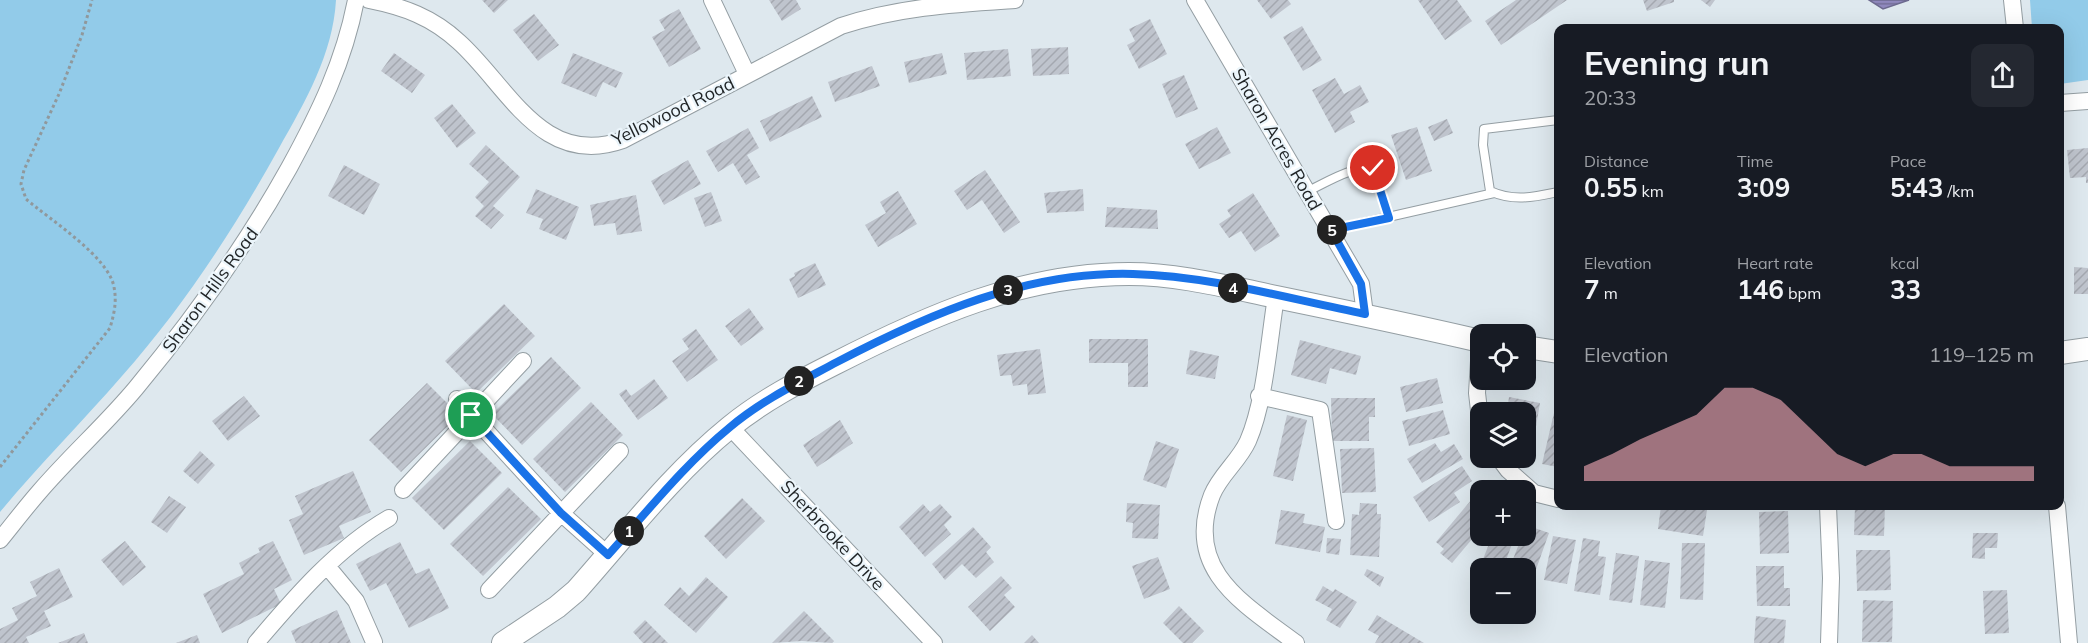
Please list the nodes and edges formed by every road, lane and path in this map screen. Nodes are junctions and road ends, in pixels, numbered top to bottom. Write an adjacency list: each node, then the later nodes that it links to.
1 (92, 0): 32 (path)
2 (356, 0): 41 (street, Sharon Hills Road)
3 (369, 0): 10 (street, Yellowood Road)
4 (712, 0): 10 (street)
5 (1015, 0): 8 (street, Yellowood Road)
6 (1195, 0): 14 (street, Sharon Acres Road)
7 (2012, 0): 9 (street)
8 (953, 2): 10 (street, Yellowood Road)
9 (2015, 24)
10 (747, 74)
11 (2088, 101): 12 (street)
12 (2064, 104)
13 (1554, 120): 15 (lane)
14 (1308, 191): 17 (lane); 18 (street, Sharon Acres Road)
15 (1494, 193): 16 (lane); 17 (lane)
16 (1554, 193)
17 (1389, 218): 18 (lane)
18 (1331, 230): 20 (street, Sharon Acres Road)
19 (1276, 297): 20 (main road); 27 (street); 30 (main road)
20 (1365, 314): 21 (main road)
21 (1470, 339)
22 (1536, 349): 24 (main road)
23 (2088, 349): 25 (main road)
24 (1554, 351)
25 (2064, 352)
26 (522, 361): 29 (street)
27 (1259, 396): 40 (street); 49 (street)
28 (457, 399): 29 (street)
29 (471, 415): 34 (street); 38 (street)
30 (730, 427): 42 (main road); 48 (street, Sherbrooke Drive)
31 (620, 452): 38 (street)
32 (0, 467)
33 (1506, 468): 35 (street)
34 (403, 490)
35 (1554, 498)
36 (1828, 510): 50 (street)
37 (2057, 510): 51 (street)
38 (561, 513): 42 (street); 44 (street)
39 (389, 518): 43 (street)
40 (1336, 521)
41 (0, 540)
42 (608, 555): 47 (main road)
43 (327, 566): 45 (street); 46 (street)
44 (489, 590)
45 (374, 642)
46 (256, 643)
47 (503, 643)
48 (934, 643)
49 (1296, 643)
50 (1829, 643)
51 (2070, 643)

